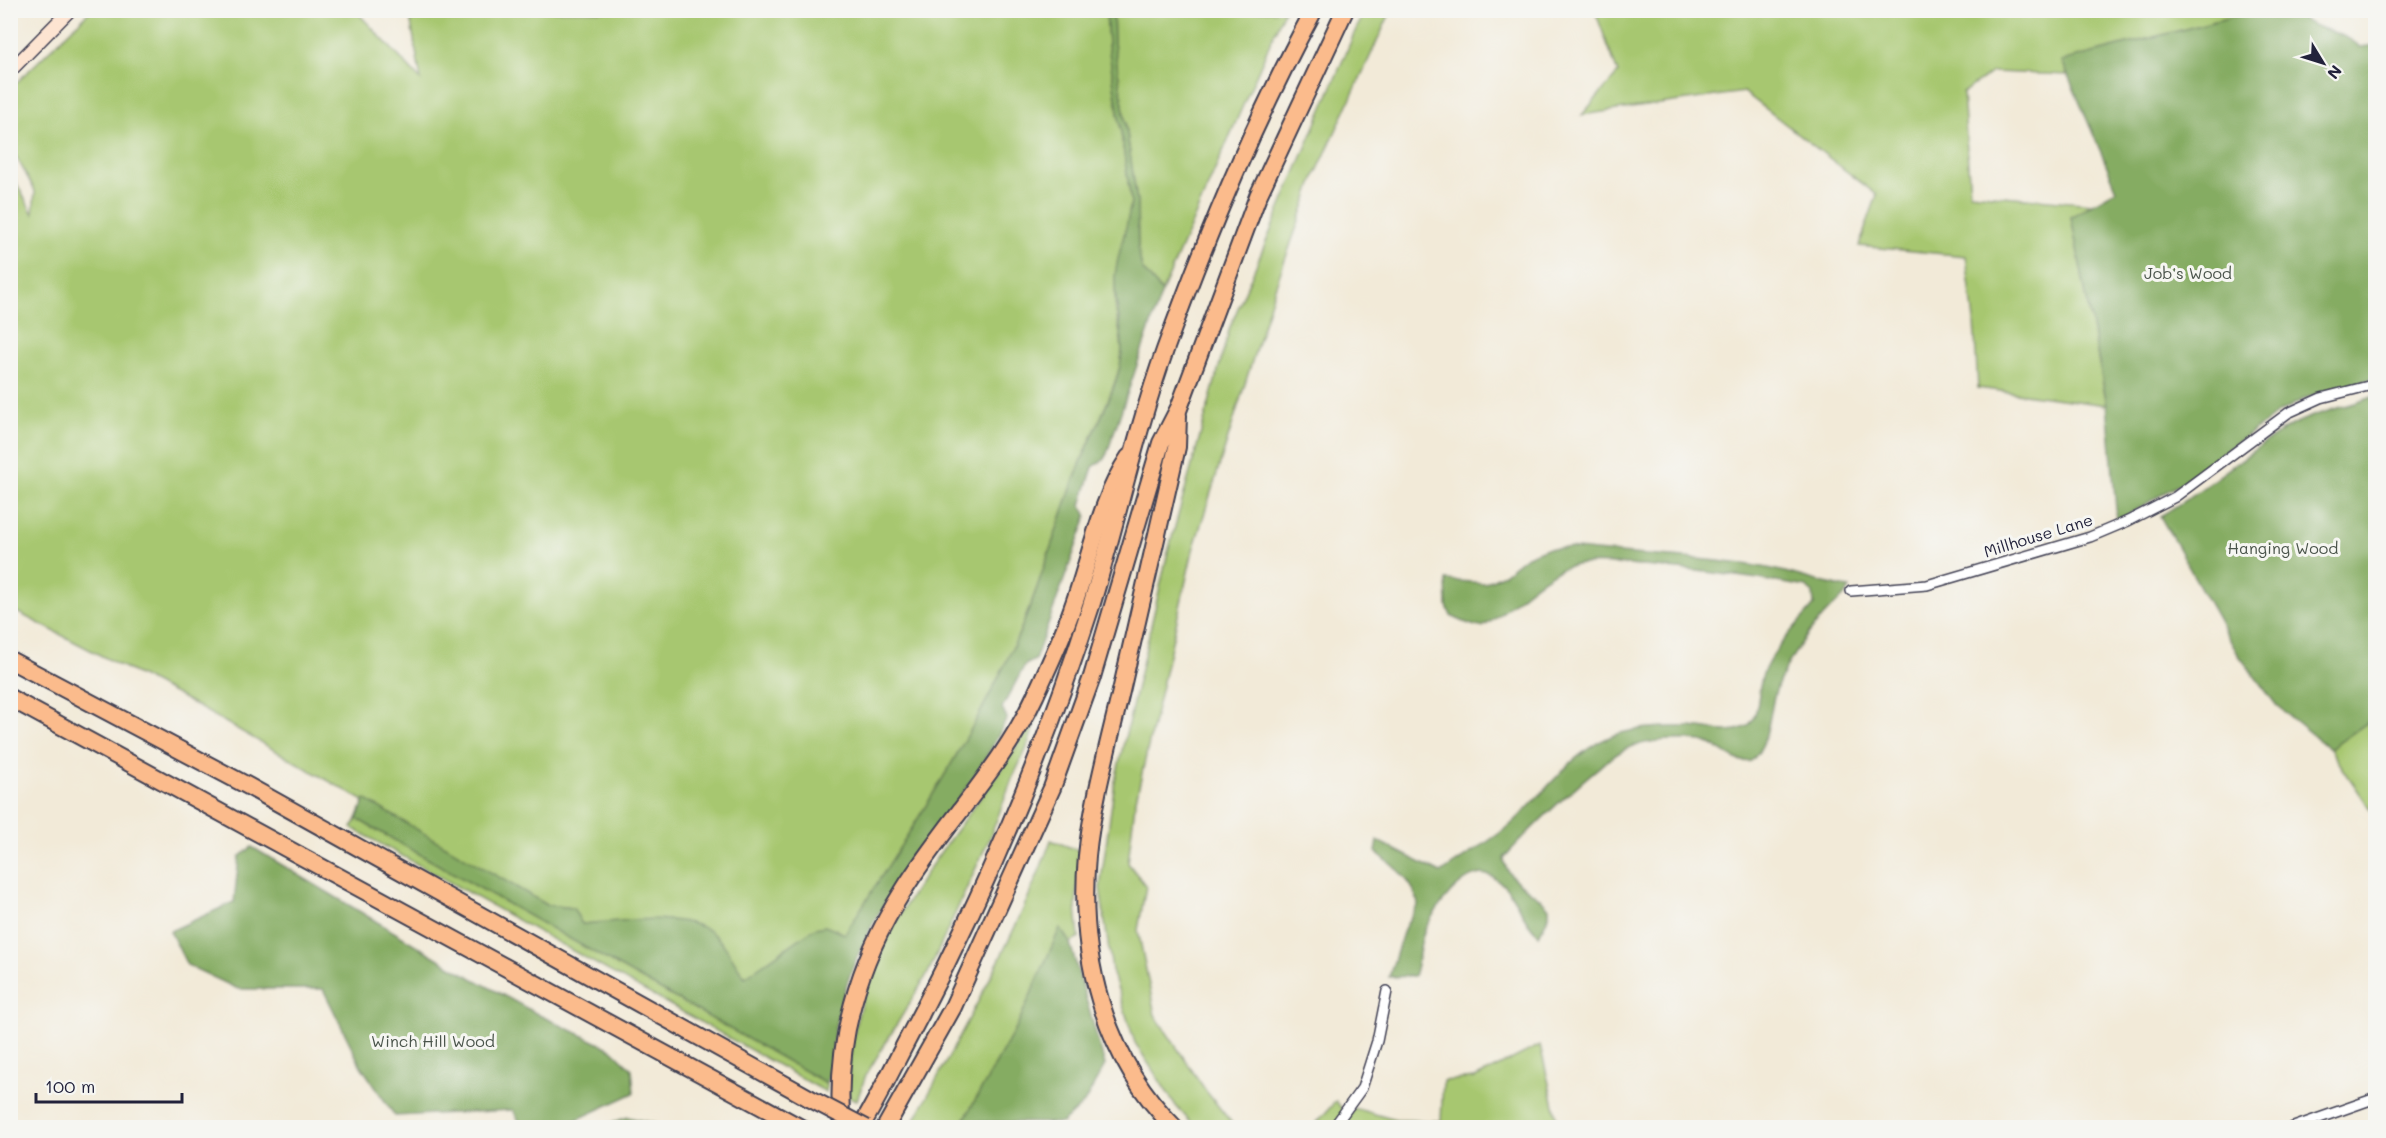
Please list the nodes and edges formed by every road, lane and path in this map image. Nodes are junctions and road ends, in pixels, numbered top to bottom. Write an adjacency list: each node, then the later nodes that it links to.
1 (70, 10): 4 (street)
2 (1314, 10): 7 (highway)
3 (1345, 10): 6 (highway)
4 (10, 71)
5 (2376, 384): 8 (street, Millhouse Lane)
6 (1179, 408): 17 (highway); 18 (highway)
7 (1134, 449): 14 (highway); 15 (highway)
8 (1851, 591)
9 (10, 660): 16 (highway, bridge)
10 (10, 698): 13 (highway)
11 (1387, 991): 19 (street)
12 (2376, 1098): 20 (street)
13 (798, 1126)
14 (842, 1128)
15 (860, 1128)
16 (866, 1128)
17 (885, 1128)
18 (1175, 1128)
19 (1333, 1128)
20 (2292, 1128)

